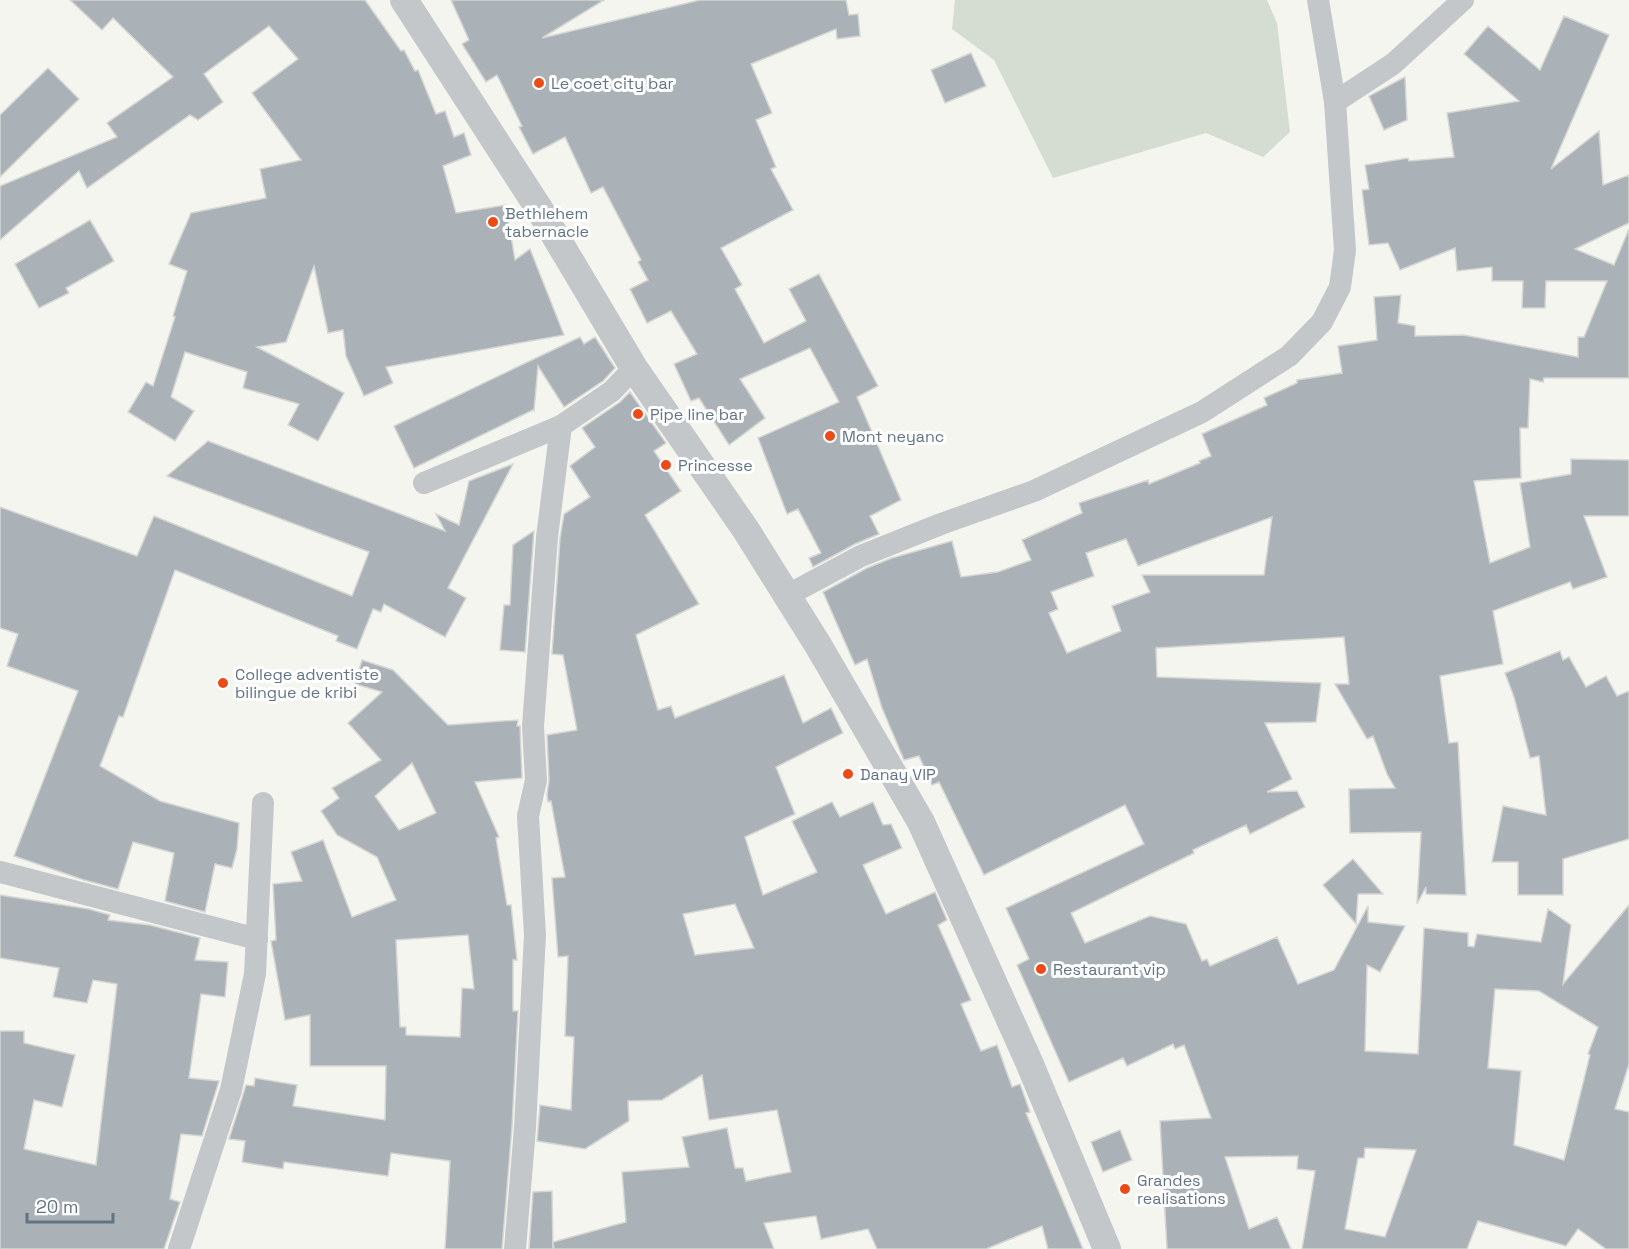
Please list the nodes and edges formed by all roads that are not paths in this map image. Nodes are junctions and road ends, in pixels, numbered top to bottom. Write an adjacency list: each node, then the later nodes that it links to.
1 (404, 0): 5 (street)
2 (1318, 0): 4 (street)
3 (1463, 0): 4 (street)
4 (1335, 102): 8 (street)
5 (634, 368): 6 (street); 8 (street)
6 (561, 426): 7 (street); 13 (street)
7 (424, 483)
8 (786, 596): 14 (street)
9 (262, 803): 11 (street)
10 (0, 872): 11 (street)
11 (257, 939): 12 (street)
12 (179, 1249)
13 (515, 1249)
14 (1107, 1249)

